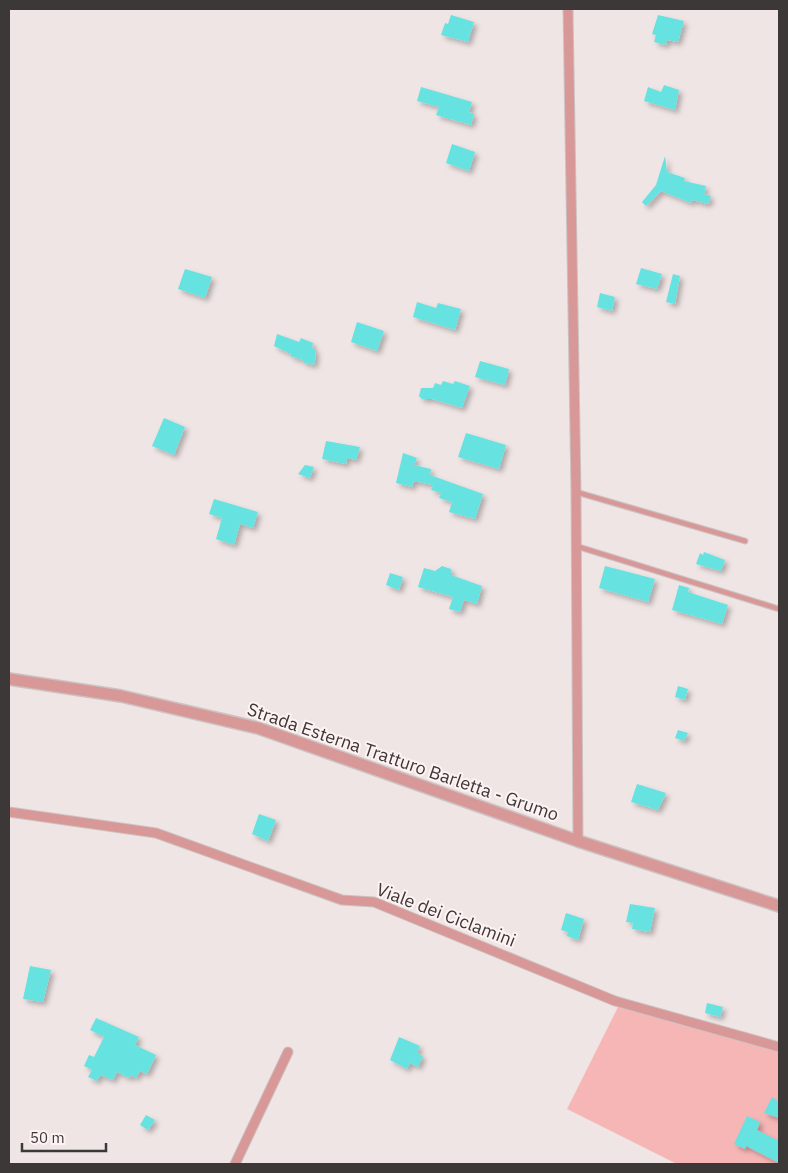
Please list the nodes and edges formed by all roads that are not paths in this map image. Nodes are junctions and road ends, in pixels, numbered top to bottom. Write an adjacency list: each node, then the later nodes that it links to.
1 (568, 9): 2 (street)
2 (576, 492): 3 (lane); 4 (street)
3 (745, 541)
4 (576, 546): 5 (lane); 8 (street)
5 (779, 609)
6 (9, 678): 8 (street, Strada Esterna Tratturo Barletta - Grumo)
7 (9, 812): 10 (street, Viale dei Ciclamini)
8 (578, 840): 9 (street, Strada Esterna Tratturo Barletta - Grumo)
9 (779, 906)
10 (779, 1047)
11 (288, 1052): 12 (street)
12 (235, 1164)

